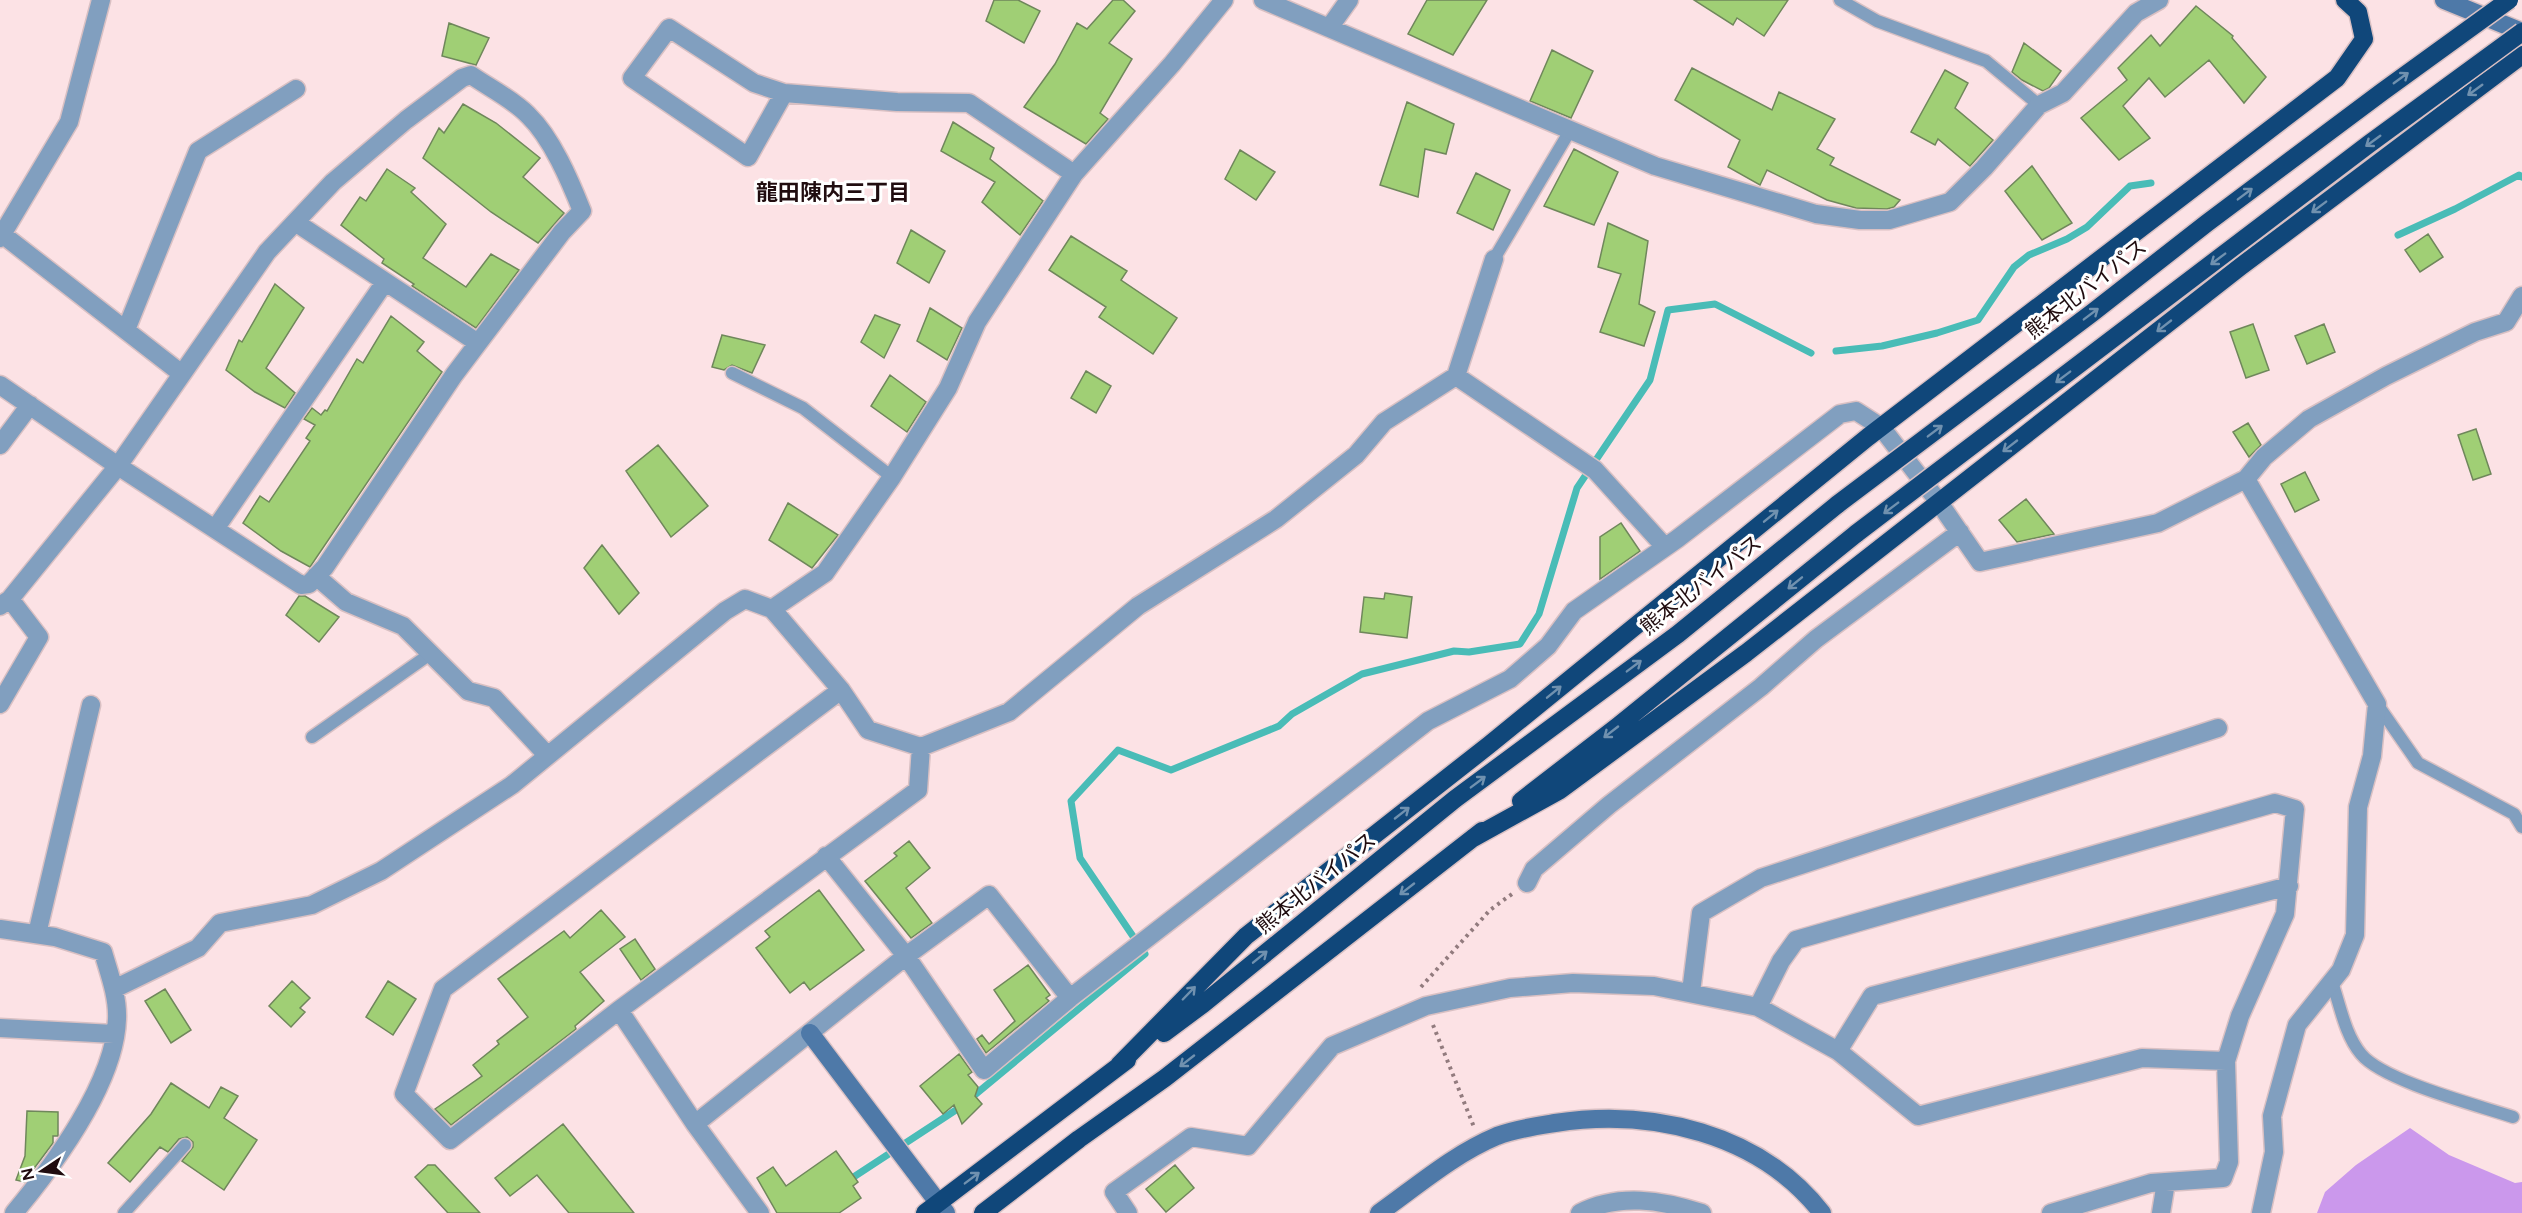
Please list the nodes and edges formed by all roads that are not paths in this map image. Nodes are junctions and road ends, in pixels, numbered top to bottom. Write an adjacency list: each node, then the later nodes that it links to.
1 (101, 0): 19 (street)
2 (1224, 0): 17 (street)
3 (1263, 0): 10 (street)
4 (1349, 0): 10 (street)
5 (1840, 0): 15 (lane)
6 (2159, 0): 15 (street)
7 (2345, 0): 31 (highway)
8 (2444, 0): 11 (street)
9 (2509, 0): 71 (highway, 熊本北バイパス, one-way to 9, bridge)
10 (1329, 28): 16 (street)
11 (2522, 32): 53 (highway, one-way to 53, bridge)
12 (2522, 55): 36 (highway, one-way to 36)
13 (296, 89): 24 (street)
14 (784, 93): 14 (street); 17 (street)
15 (2039, 105): 16 (street)
16 (1571, 129): 20 (lane)
17 (1074, 174): 34 (street)
18 (295, 222): 21 (street); 25 (street); 27 (street)
19 (1, 236): 24 (street)
20 (1494, 259): 28 (street)
21 (385, 282): 25 (street); 37 (street)
22 (2522, 296): 23 (street)
23 (2514, 321): 35 (street)
24 (126, 330): 27 (street)
25 (478, 343): 40 (street)
26 (732, 373): 34 (lane)
27 (182, 374): 33 (street)
28 (1456, 376): 39 (street); 50 (street)
29 (0, 385): 30 (street)
30 (30, 405): 32 (street); 33 (street)
31 (1881, 427): 36 (street); 39 (street); 71 (highway, one-way to 31)
32 (0, 445)
33 (118, 466): 37 (street); 41 (street)
34 (892, 477): 42 (street)
35 (2246, 479): 38 (street); 47 (street)
36 (1938, 501): 38 (street); 53 (highway)
37 (215, 529): 40 (street)
38 (1960, 532): 55 (street)
39 (1665, 547): 63 (street)
40 (316, 576): 43 (street)
41 (5, 603): 45 (street)
42 (772, 609): 44 (street); 51 (street)
43 (430, 654): 49 (lane); 51 (street)
44 (841, 690): 50 (street); 65 (street)
45 (0, 704)
46 (91, 705): 58 (street)
47 (2377, 705): 52 (lane); 60 (street)
48 (2218, 728): 62 (street)
49 (312, 737)
50 (921, 747): 54 (street)
51 (547, 755): 61 (street)
52 (2522, 827)
53 (1473, 838): 80 (highway, one-way to 80)
54 (826, 856): 59 (street); 65 (street)
55 (1527, 883)
56 (2289, 886): 64 (street); 69 (street); 70 (street)
57 (0, 929): 58 (street)
58 (37, 934): 61 (street)
59 (906, 956): 63 (street); 63 (street); 67 (street)
60 (2332, 982): 72 (lane); 88 (street)
61 (114, 989): 68 (street)
62 (1691, 992): 64 (street); 81 (street)
63 (1070, 998)
64 (1758, 1007): 69 (street)
65 (620, 1010): 73 (street)
66 (0, 1028): 68 (street)
67 (810, 1033): 73 (street); 76 (street)
68 (114, 1034): 77 (street)
69 (1838, 1051): 70 (street)
70 (2226, 1061): 75 (street)
71 (1119, 1065): 76 (highway, 熊本北バイパス, one-way to 71)
72 (2513, 1117)
73 (695, 1124): 79 (street)
74 (185, 1145): 78 (lane)
75 (2166, 1182): 86 (street); 87 (street)
76 (937, 1210)
77 (14, 1213)
78 (124, 1213)
79 (760, 1213)
80 (983, 1213)
81 (1128, 1213)
82 (1379, 1213): 85 (street)
83 (1580, 1213): 84 (street)
84 (1702, 1213)
85 (1822, 1213)
86 (2051, 1213)
87 (2161, 1213)
88 (2261, 1213)

